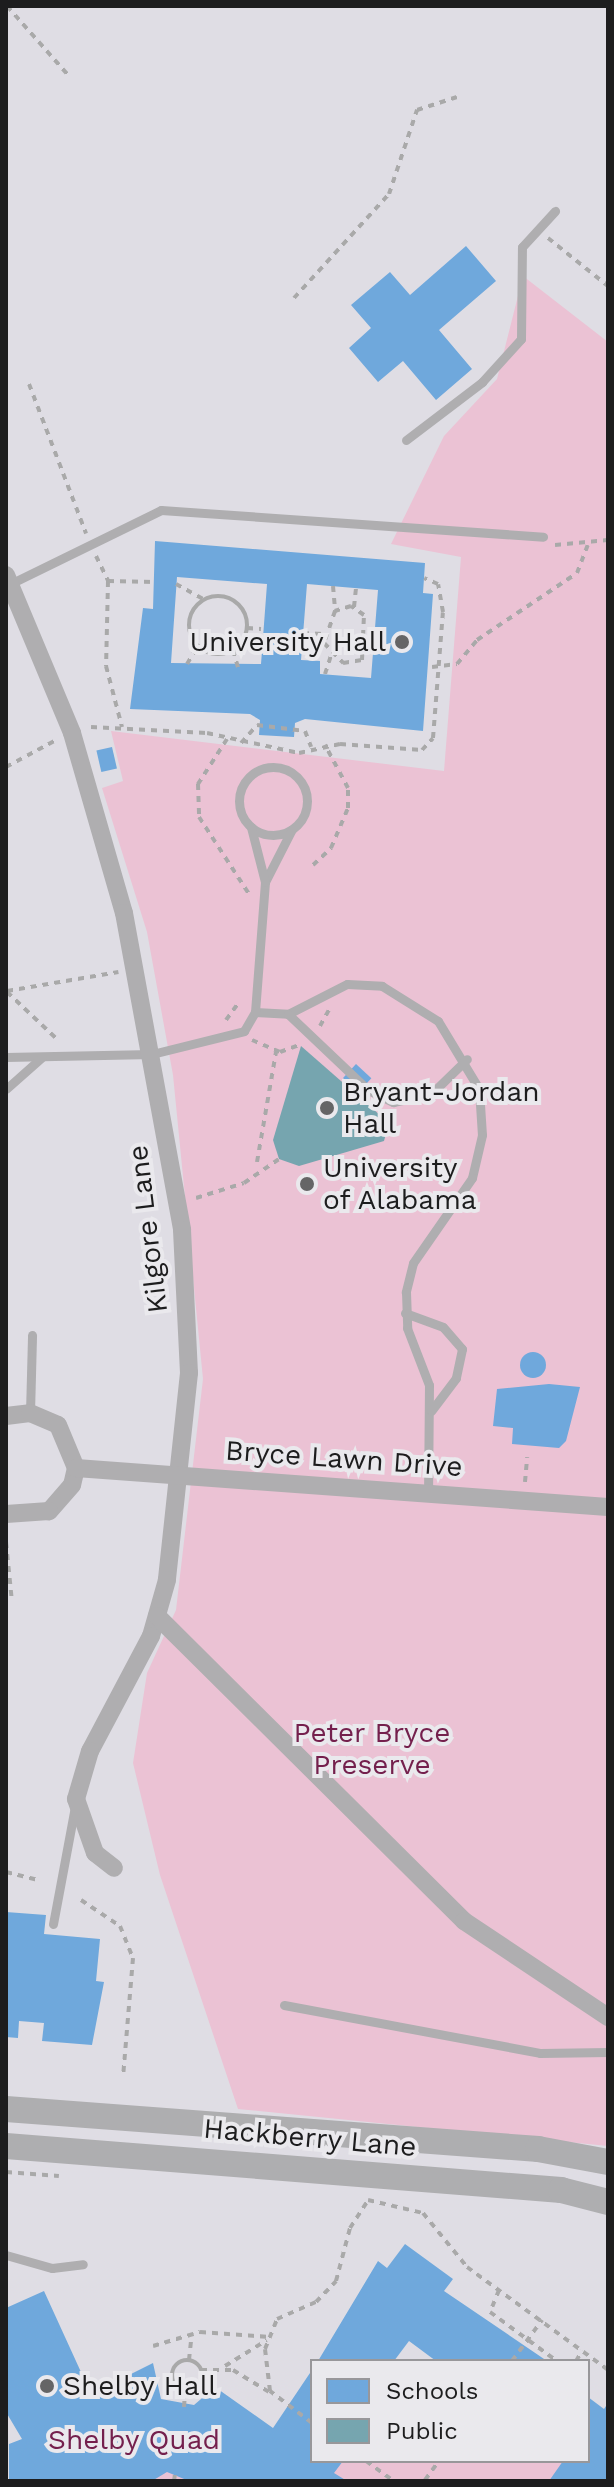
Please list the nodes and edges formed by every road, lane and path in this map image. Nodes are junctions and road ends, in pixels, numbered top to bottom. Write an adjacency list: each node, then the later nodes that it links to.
1 (7, 6): 2 (path)
2 (69, 76)
3 (457, 97): 7 (path)
4 (555, 211): 5 (lane)
5 (537, 229): 6 (path); 8 (lane)
6 (608, 286)
7 (294, 298)
8 (406, 440)
9 (543, 537): 11 (path); 13 (lane)
10 (608, 540): 11 (path)
11 (588, 545): 33 (path)
12 (424, 578): 33 (path)
13 (8, 580): 35 (street, Kilgore Lane)
14 (108, 581): 15 (path)
15 (155, 582)
16 (176, 584): 19 (path)
17 (333, 586): 21 (path)
18 (356, 588): 20 (path)
19 (203, 599): 22 (path); 26 (path)
20 (354, 607): 21 (path); 29 (path)
21 (335, 611): 25 (path)
22 (247, 628): 23 (path); 27 (path)
23 (261, 629)
24 (303, 633): 25 (path)
25 (323, 634): 28 (path)
26 (198, 646): 27 (path); 31 (path)
27 (233, 650): 32 (path)
28 (331, 655): 29 (path); 34 (path)
29 (362, 660): 30 (path)
30 (369, 661)
31 (187, 664)
32 (238, 667)
33 (435, 667): 38 (path)
34 (325, 674)
35 (72, 733): 36 (path); 40 (path); 54 (street, Kilgore Lane)
36 (227, 739): 37 (path); 45 (path)
37 (241, 743): 39 (path); 39 (path)
38 (325, 745): 39 (path); 43 (path)
39 (311, 747)
40 (6, 767)
41 (251, 827): 42 (lane); 42 (lane); 44 (lane)
42 (292, 829): 44 (lane)
43 (313, 865)
44 (265, 882): 49 (lane)
45 (248, 911)
46 (121, 971): 48 (path)
47 (243, 987): 51 (path)
48 (6, 991): 52 (path)
49 (255, 1012): 50 (lane); 54 (lane)
50 (288, 1014): 57 (lane); 57 (lane)
51 (220, 1024)
52 (60, 1042)
53 (276, 1052): 60 (path)
54 (152, 1054): 56 (lane); 61 (street, Kilgore Lane)
55 (6, 1057): 56 (lane)
56 (42, 1057): 58 (lane)
57 (467, 1059): 62 (lane)
58 (6, 1089)
59 (279, 1159): 61 (path)
60 (257, 1162)
61 (178, 1202): 69 (street, Kilgore Lane)
62 (405, 1313): 64 (lane); 64 (lane)
63 (32, 1335): 65 (lane)
64 (431, 1411): 70 (lane)
65 (30, 1413): 66 (street); 68 (street)
66 (6, 1416)
67 (527, 1457): 71 (path)
68 (76, 1468): 69 (street, Bryce Lawn Drive); 73 (street)
69 (179, 1475): 70 (street, Bryce Lawn Drive); 76 (street, Kilgore Lane)
70 (428, 1493): 71 (street, Bryce Lawn Drive)
71 (523, 1501): 72 (street, Bryce Lawn Drive)
72 (608, 1507)
73 (6, 1514)
74 (6, 1542): 75 (path)
75 (12, 1602)
76 (157, 1616): 77 (street, Kilgore Lane); 84 (street)
77 (76, 1799): 78 (street); 82 (lane)
78 (114, 1868)
79 (6, 1872): 80 (path)
80 (38, 1880)
81 (81, 1900): 86 (path)
82 (53, 1924)
83 (284, 2005): 85 (lane)
84 (608, 2017)
85 (608, 2052)
86 (123, 2077)
87 (6, 2109): 89 (street, Hackberry Lane)
88 (6, 2146): 90 (street, Hackberry Lane)
89 (608, 2162)
90 (608, 2202)
91 (6, 2255): 92 (lane)
92 (83, 2264)
93 (499, 2290): 94 (path); 96 (path); 97 (path)
94 (542, 2320): 97 (path); 99 (path)
95 (192, 2333): 96 (path); 98 (path); 103 (path)
96 (270, 2337): 104 (path); 108 (path)
97 (528, 2339): 100 (path); 101 (path)
98 (153, 2346)
99 (582, 2351): 102 (path); 106 (path)
100 (513, 2359)
101 (554, 2359)
102 (577, 2359)
103 (189, 2360): 105 (path); 107 (path)
104 (219, 2368): 105 (path); 108 (path)
105 (201, 2370): 107 (path)
106 (608, 2370)
107 (185, 2391): 109 (path)
108 (274, 2396): 110 (path)
109 (184, 2407)
110 (310, 2422)
111 (369, 2463): 116 (path)
112 (438, 2463): 114 (path)
113 (175, 2474): 115 (path)
114 (426, 2480): 117 (path)
115 (174, 2481)
116 (394, 2481)
117 (400, 2481)

